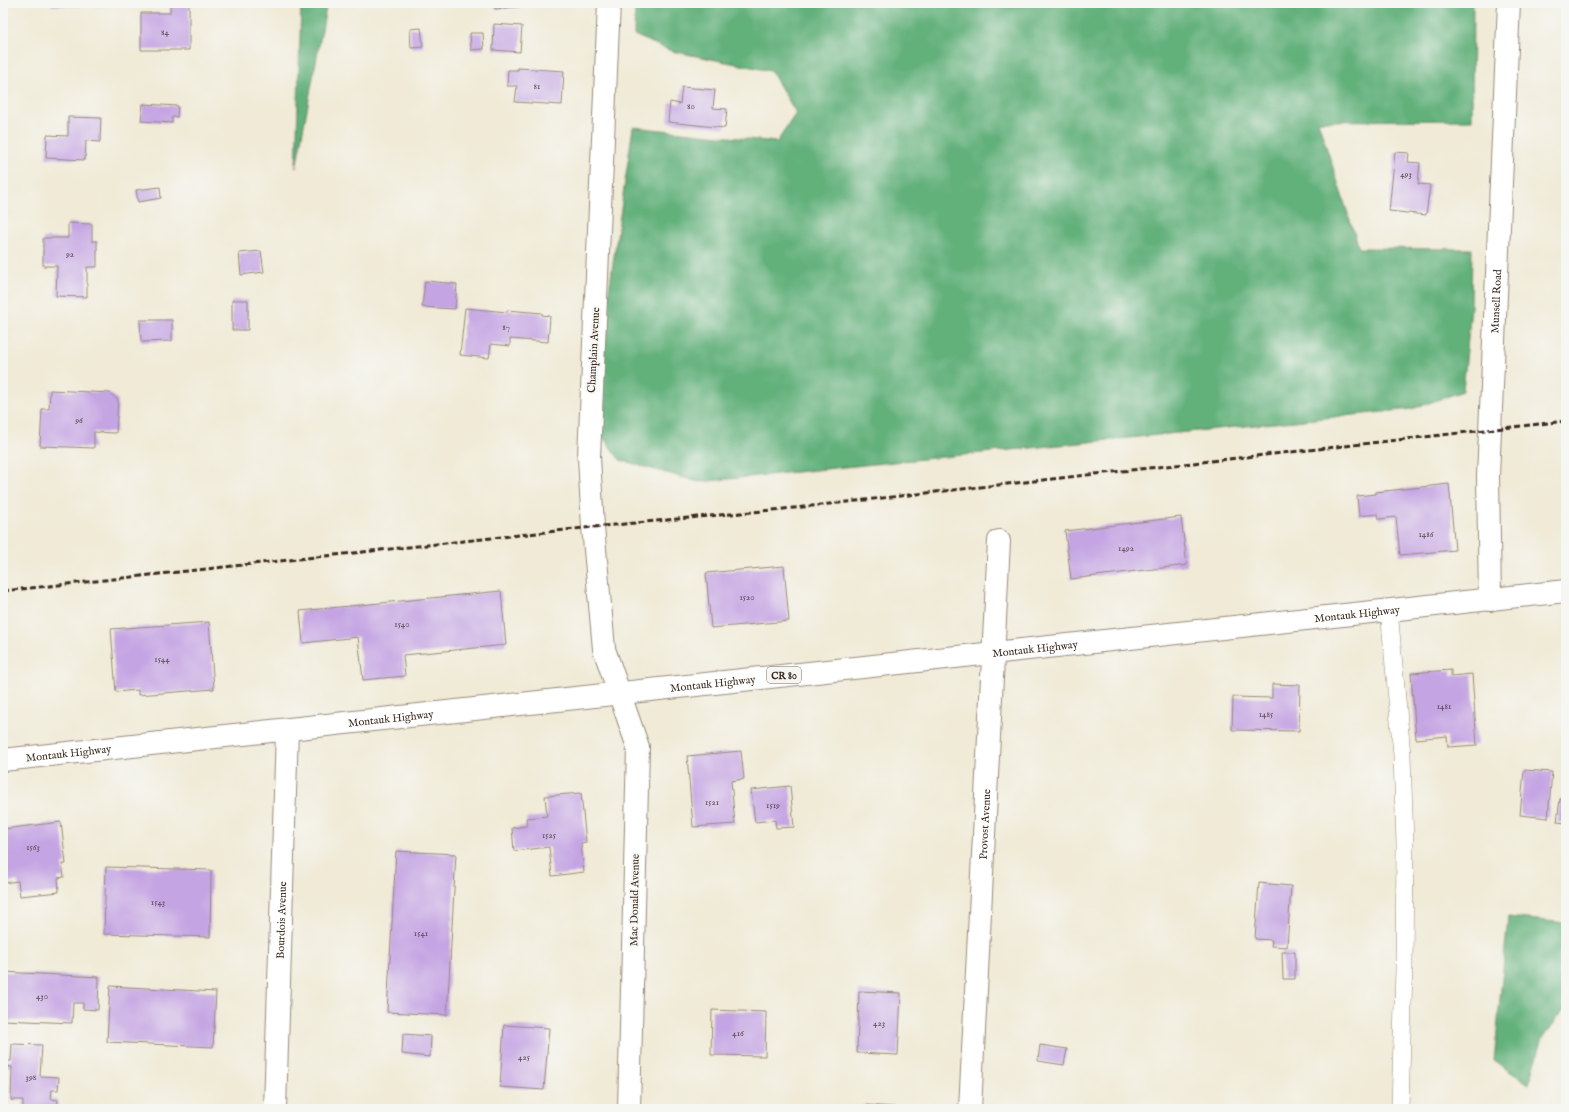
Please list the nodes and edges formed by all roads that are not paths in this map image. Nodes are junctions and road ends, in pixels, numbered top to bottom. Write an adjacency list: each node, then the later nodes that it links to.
1 (609, 3): 8 (street, Champlain Avenue)
2 (1509, 3): 5 (street, Munsell Road)
3 (999, 541): 7 (street, Provost Avenue)
4 (1566, 591): 5 (street, Montauk Highway / CR 80)
5 (1490, 600): 6 (street, Montauk Highway / CR 80)
6 (1389, 610): 7 (street, Montauk Highway / CR 80); 14 (lane)
7 (993, 653): 8 (street, Montauk Highway / CR 80); 13 (street, Provost Avenue)
8 (619, 694): 9 (street, Montauk Highway / CR 80); 12 (street, Mac Donald Avenue)
9 (287, 730): 10 (street, Montauk Highway / CR 80); 11 (street, Bourdois Avenue)
10 (3, 760)
11 (276, 1109)
12 (629, 1109)
13 (970, 1109)
14 (1400, 1109)

